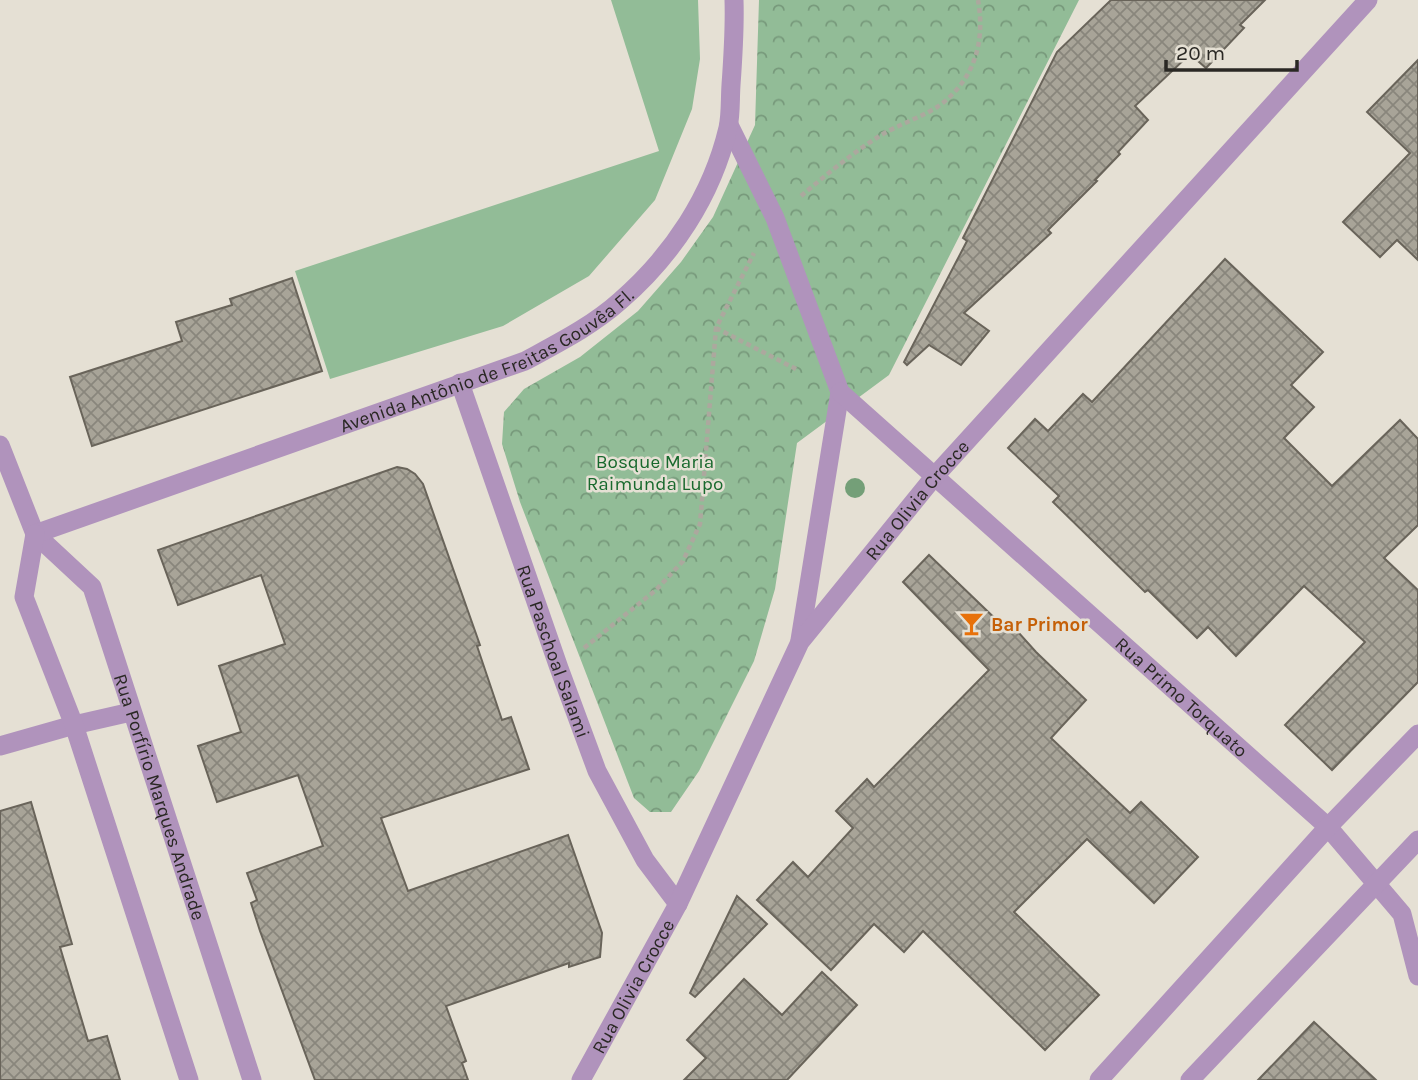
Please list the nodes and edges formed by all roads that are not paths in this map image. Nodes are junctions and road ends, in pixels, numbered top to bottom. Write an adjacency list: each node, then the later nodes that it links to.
1 (734, 0): 3 (street, Avenida Antônio de Freitas Gouvêa Fl.)
2 (1368, 0): 7 (street, Rua Olivia Crocce)
3 (729, 125): 4 (street, Avenida Antônio de Freitas Gouvêa Fl.); 5 (street)
4 (460, 383): 8 (street, Avenida Antônio de Freitas Gouvêa Fl.); 17 (street, Rua Paschoal Salami)
5 (841, 392): 7 (street, Rua Primo Torquato); 9 (street)
6 (0, 445): 8 (street, Rua Porfírio Marques Andrade)
7 (934, 477): 9 (street, Rua Olivia Crocce); 14 (street, Rua Primo Torquato)
8 (35, 534): 10 (street, Rua Porfírio Marques Andrade); 11 (street)
9 (800, 642): 17 (street, Rua Olivia Crocce)
10 (131, 712): 11 (street); 20 (street, Rua Porfírio Marques Andrade)
11 (74, 725): 13 (street); 19 (street)
12 (1418, 734): 14 (street)
13 (0, 746)
14 (1328, 827): 16 (street, Rua Primo Torquato); 22 (street)
15 (1418, 840): 16 (street)
16 (1378, 883): 18 (street, Rua Primo Torquato); 23 (street)
17 (678, 904): 21 (street, Rua Olivia Crocce)
18 (1418, 976)
19 (189, 1080)
20 (253, 1080)
21 (581, 1080)
22 (1098, 1080)
23 (1190, 1080)

